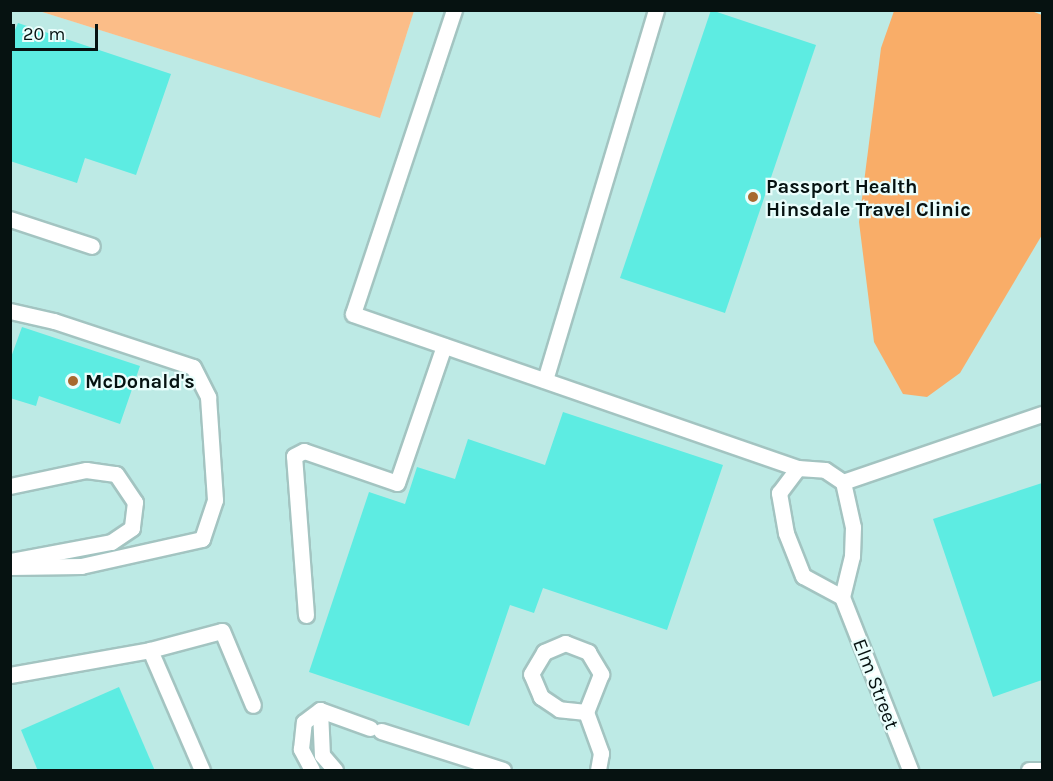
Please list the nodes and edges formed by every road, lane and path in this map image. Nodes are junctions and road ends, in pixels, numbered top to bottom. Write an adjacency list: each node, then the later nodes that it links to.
1 (454, 10): 6 (lane)
2 (656, 10): 7 (lane)
3 (10, 219): 4 (lane)
4 (92, 246)
5 (10, 311): 13 (lane)
6 (444, 346): 7 (lane); 15 (lane)
7 (544, 380): 9 (lane)
8 (1042, 414): 10 (lane)
9 (798, 468): 10 (lane); 14 (lane)
10 (843, 482): 14 (lane)
11 (10, 486): 12 (lane)
12 (10, 561)
13 (10, 567)
14 (842, 597): 26 (lane, Elm Street)
15 (306, 615)
16 (150, 650): 17 (lane); 18 (lane); 21 (lane)
17 (10, 675)
18 (253, 705)
19 (320, 710): 22 (lane); 23 (lane); 24 (lane)
20 (586, 712): 20 (lane); 25 (lane)
21 (202, 771)
22 (312, 771)
23 (335, 771)
24 (502, 771)
25 (598, 771)
26 (910, 771)

